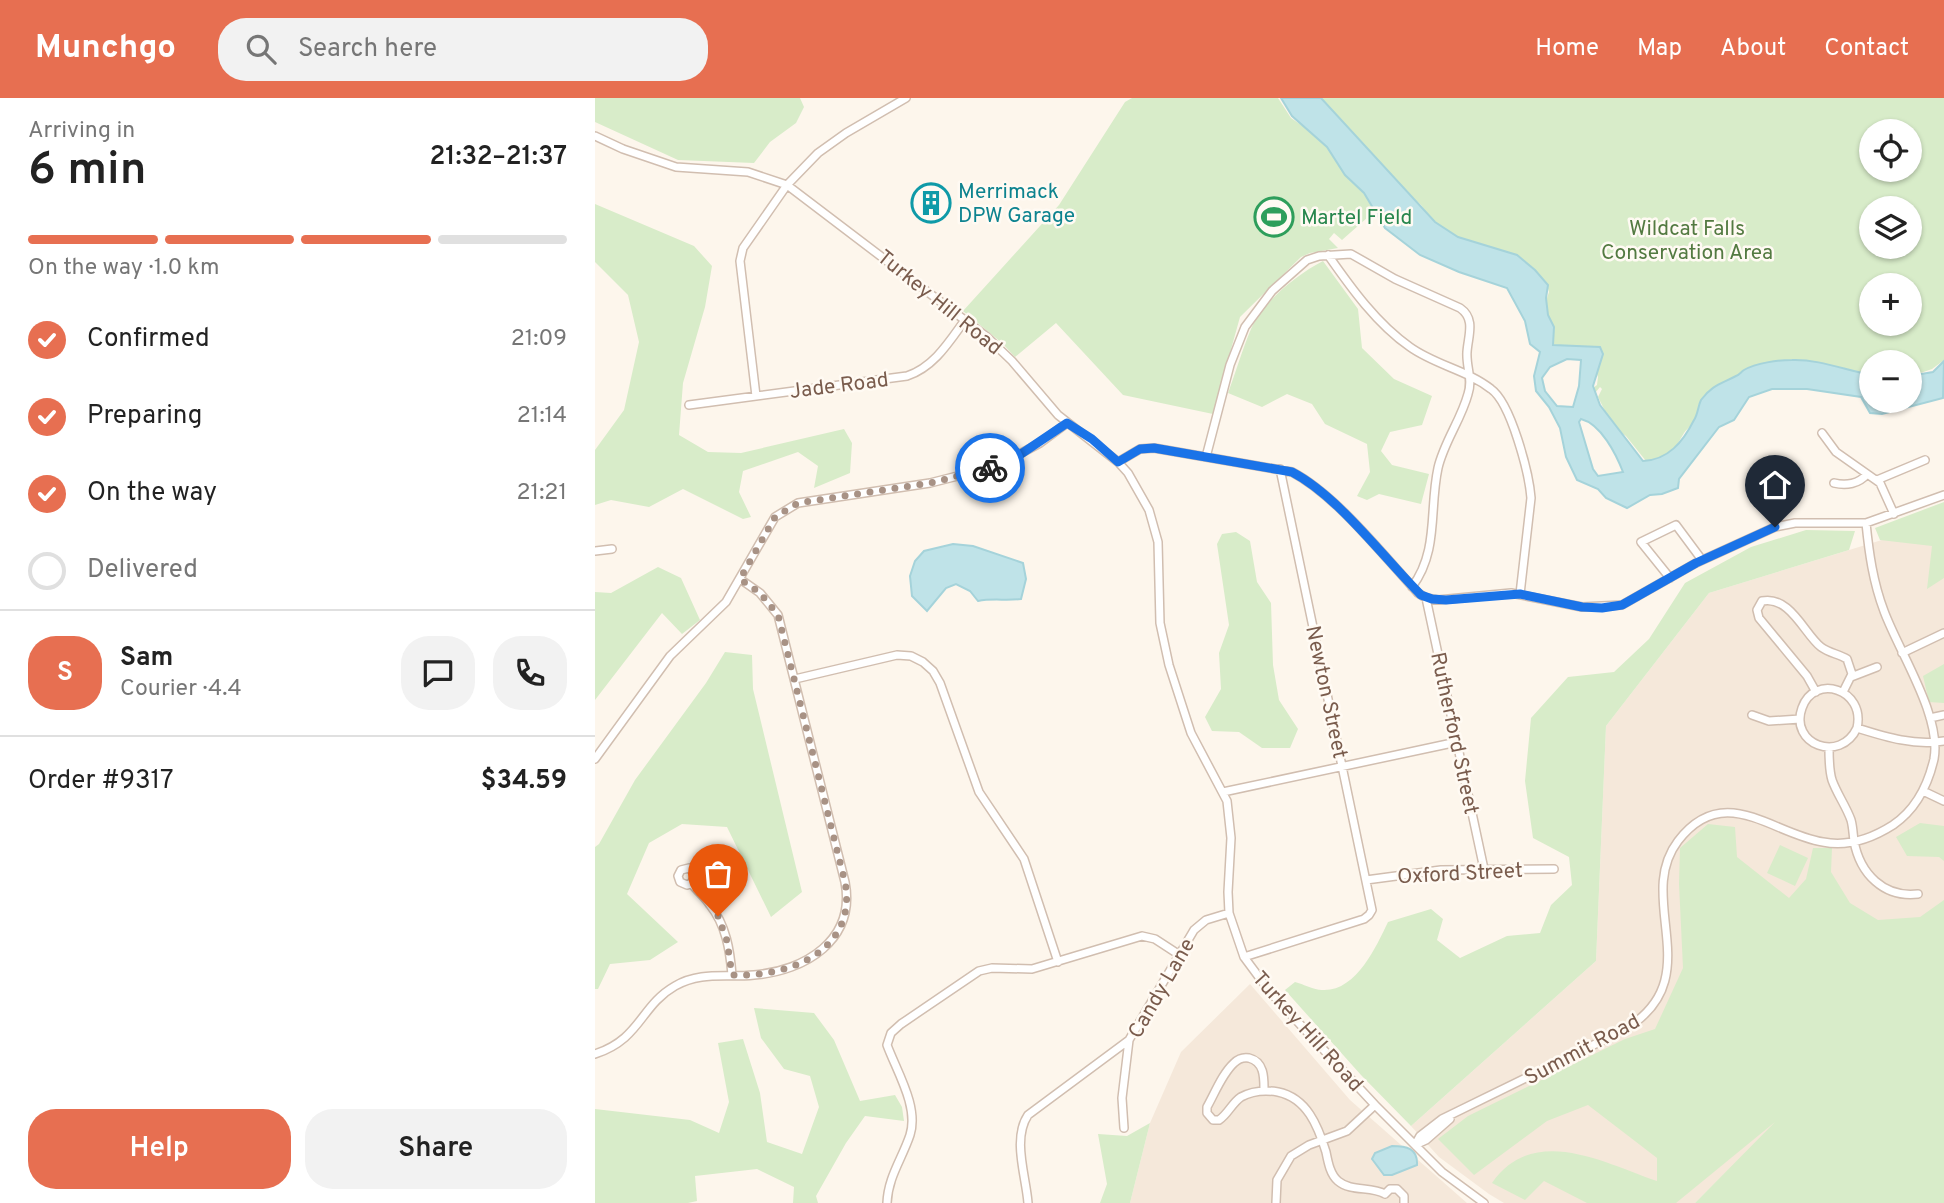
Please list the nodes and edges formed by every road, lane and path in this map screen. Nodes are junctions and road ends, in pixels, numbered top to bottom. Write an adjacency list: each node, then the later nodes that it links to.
1 (906, 98): 3 (street)
2 (595, 136): 3 (street, Turkey Hill Road)
3 (787, 185): 5 (street, Turkey Hill Road); 7 (street)
4 (1328, 255): 6 (street); 6 (street); 11 (street)
5 (965, 320): 7 (street, Jade Road); 9 (street, Turkey Hill Road)
6 (1471, 377): 26 (street); 27 (street)
7 (756, 396): 8 (street, Jade Road)
8 (689, 405)
9 (1067, 423): 13 (street, Turkey Hill Road); 24 (street)
10 (1822, 433): 15 (street)
11 (1206, 457): 13 (street); 14 (street)
12 (1925, 460): 16 (street)
13 (1118, 462): 47 (street, Turkey Hill Road)
14 (1280, 468): 26 (street); 45 (street, Newton Street)
15 (1867, 474): 16 (street); 17 (street)
16 (1877, 480): 19 (street)
17 (1834, 483)
18 (1944, 495): 19 (street)
19 (1894, 514): 20 (street)
20 (1866, 523): 23 (street); 30 (street, Summit Road)
21 (612, 549): 22 (street)
22 (595, 551)
23 (1702, 560): 25 (street); 25 (street)
24 (740, 579): 33 (street); 44 (street)
25 (1669, 579): 27 (street)
26 (1412, 586): 28 (street)
27 (1520, 594): 28 (street)
28 (1426, 598): 41 (street, Rutherford Street)
29 (1944, 633): 30 (street)
30 (1902, 653): 38 (street, Summit Road)
31 (1877, 667): 32 (street)
32 (1851, 677): 34 (street); 35 (street)
33 (796, 680): 58 (street); 59 (street)
34 (1816, 692): 35 (street); 39 (street)
35 (1843, 692): 40 (street)
36 (1752, 715): 39 (street)
37 (1944, 715): 38 (street)
38 (1930, 718): 42 (street, Summit Road)
39 (1800, 719): 43 (street)
40 (1857, 728): 42 (street); 43 (street)
41 (1457, 742): 45 (street); 50 (street, Rutherford Street)
42 (1940, 742): 46 (street, Summit Road)
43 (1829, 748): 49 (street)
44 (595, 759)
45 (1342, 765): 47 (street); 52 (street, Newton Street)
46 (1923, 791): 48 (street); 49 (street, Summit Road)
47 (1223, 792): 55 (street, Turkey Hill Road)
48 (1944, 801)
49 (1854, 842): 54 (street); 66 (street, Summit Road)
50 (1484, 869): 51 (street, Oxford Street); 52 (street, Oxford Street)
51 (1554, 869)
52 (1366, 880): 57 (street, Newton Street)
53 (691, 883): 59 (street)
54 (1918, 894)
55 (1230, 913): 56 (street, Candy Lane); 57 (street, Turkey Hill Road)
56 (1178, 954): 58 (street); 60 (street, Candy Lane)
57 (1244, 957): 63 (street, Turkey Hill Road)
58 (1058, 962): 68 (street)
59 (732, 975): 61 (street)
60 (1129, 1040): 64 (street, Candy Lane); 69 (street)
61 (595, 1054)
62 (1264, 1091): 62 (street); 65 (street)
63 (1375, 1105): 65 (street); 66 (street, Turkey Hill Road)
64 (1124, 1128)
65 (1322, 1140): 67 (street); 70 (street)
66 (1415, 1145): 73 (street, Turkey Hill Road)
67 (1384, 1194): 71 (street); 72 (street)
68 (887, 1203)
69 (1028, 1203)
70 (1276, 1203)
71 (1384, 1203)
72 (1404, 1203)
73 (1483, 1203)

